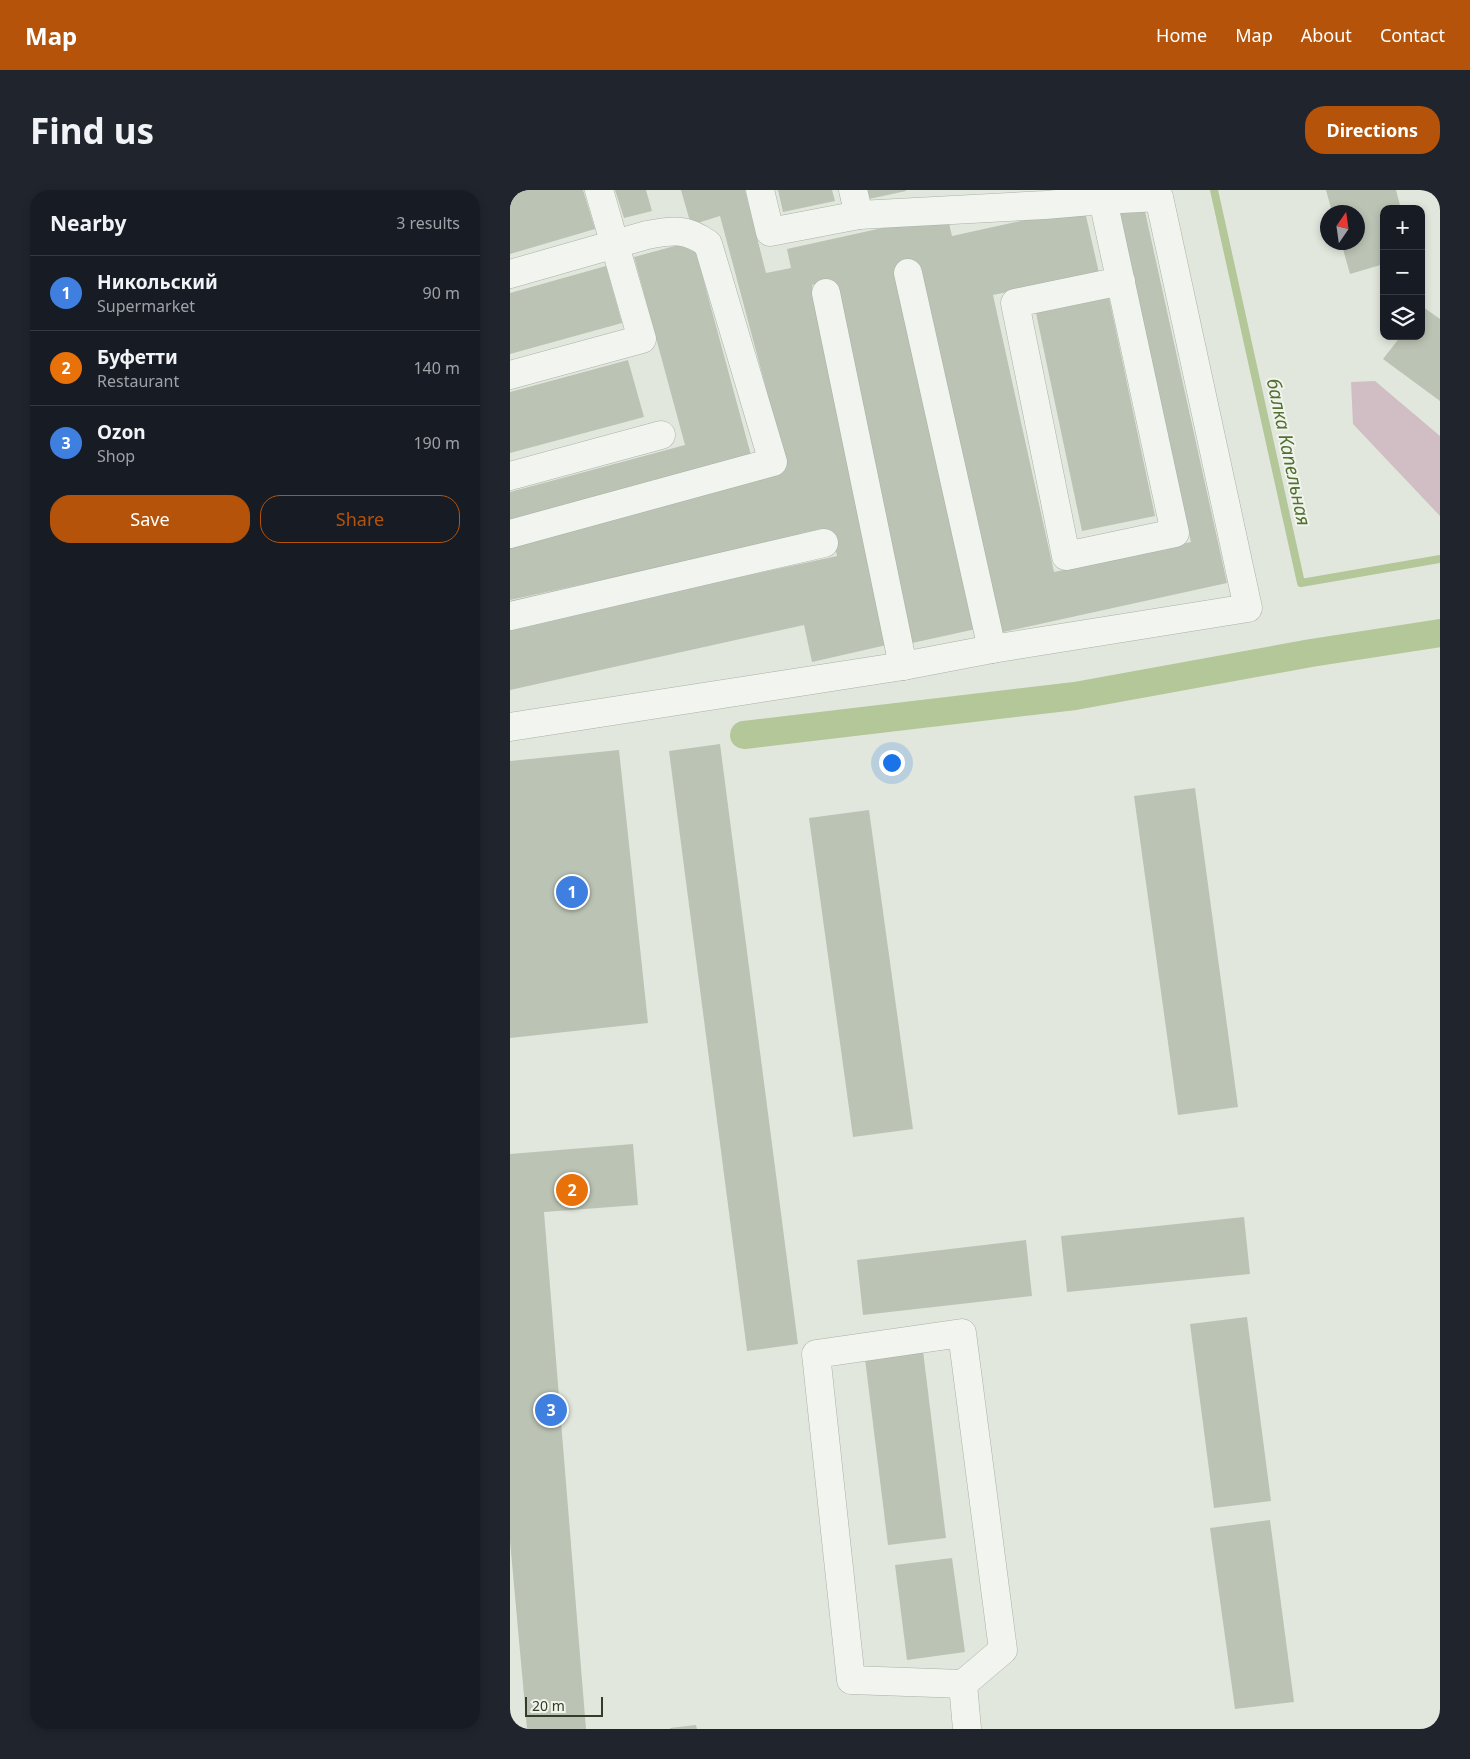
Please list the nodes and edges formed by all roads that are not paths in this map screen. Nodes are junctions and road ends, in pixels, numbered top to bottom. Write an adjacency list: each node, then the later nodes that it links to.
1 (599, 190): 7 (lane)
2 (760, 190): 6 (lane)
3 (1102, 195): 4 (lane); 10 (lane); 18 (lane)
4 (1044, 198): 5 (lane)
5 (957, 200): 6 (lane)
6 (856, 202)
7 (615, 244): 9 (lane); 12 (lane); 15 (lane)
8 (908, 273): 18 (lane)
9 (510, 274)
10 (1121, 281): 10 (lane)
11 (826, 293): 19 (lane)
12 (510, 375)
13 (662, 435): 14 (lane)
14 (510, 476)
15 (510, 534)
16 (824, 544): 17 (lane)
17 (510, 616)
18 (992, 650): 19 (lane)
19 (903, 666): 20 (lane)
20 (510, 727)
21 (964, 1684): 21 (lane); 22 (lane)
22 (967, 1729)

